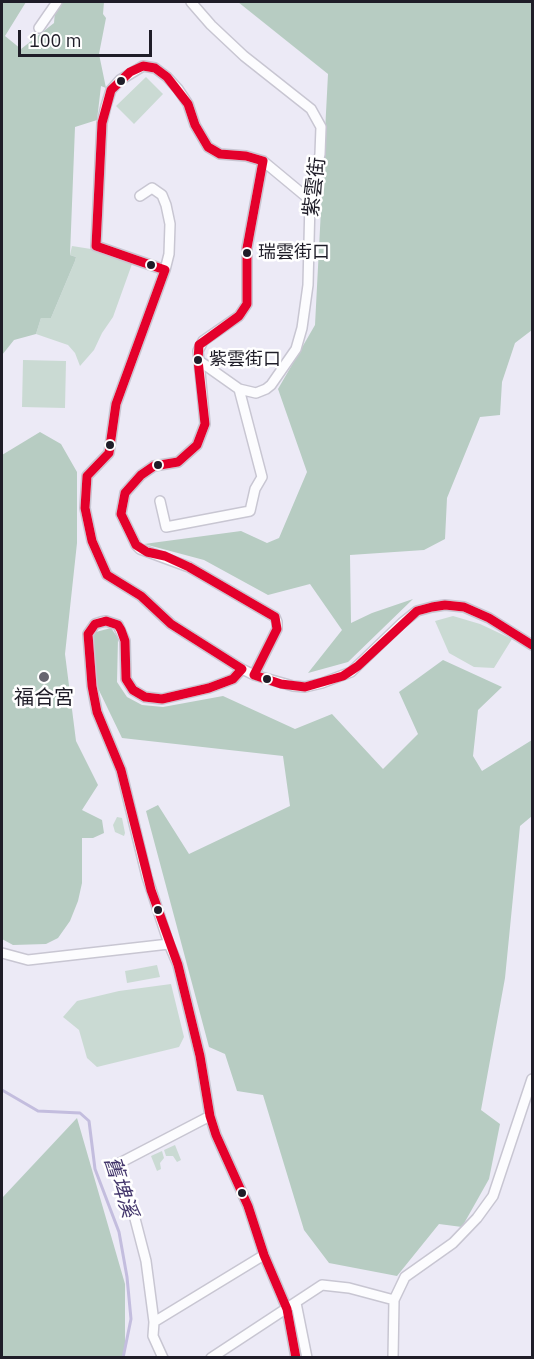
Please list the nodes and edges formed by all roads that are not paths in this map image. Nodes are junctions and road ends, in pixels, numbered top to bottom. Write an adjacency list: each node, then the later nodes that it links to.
1 (57, 2): 3 (street)
2 (191, 2): 6 (street, 紫雲街)
3 (39, 28)
4 (263, 161): 6 (street); 7 (street); 8 (street)
5 (140, 196): 7 (street)
6 (310, 200): 9 (street, 紫雲街)
7 (165, 270): 12 (street)
8 (198, 360): 9 (street); 13 (street)
9 (239, 388): 10 (street)
10 (160, 501)
11 (532, 645): 13 (street)
12 (242, 669): 13 (street); 14 (street)
13 (254, 675)
14 (169, 944): 15 (street); 17 (street)
15 (2, 953)
16 (532, 1079): 19 (street)
17 (210, 1116): 18 (street); 22 (street)
18 (264, 1255): 21 (street); 22 (street)
19 (394, 1300): 20 (street); 27 (street)
20 (296, 1303): 21 (street); 26 (street)
21 (286, 1309): 24 (street); 25 (street)
22 (154, 1322): 23 (street)
23 (163, 1358)
24 (211, 1358)
25 (296, 1358)
26 (308, 1358)
27 (393, 1358)

